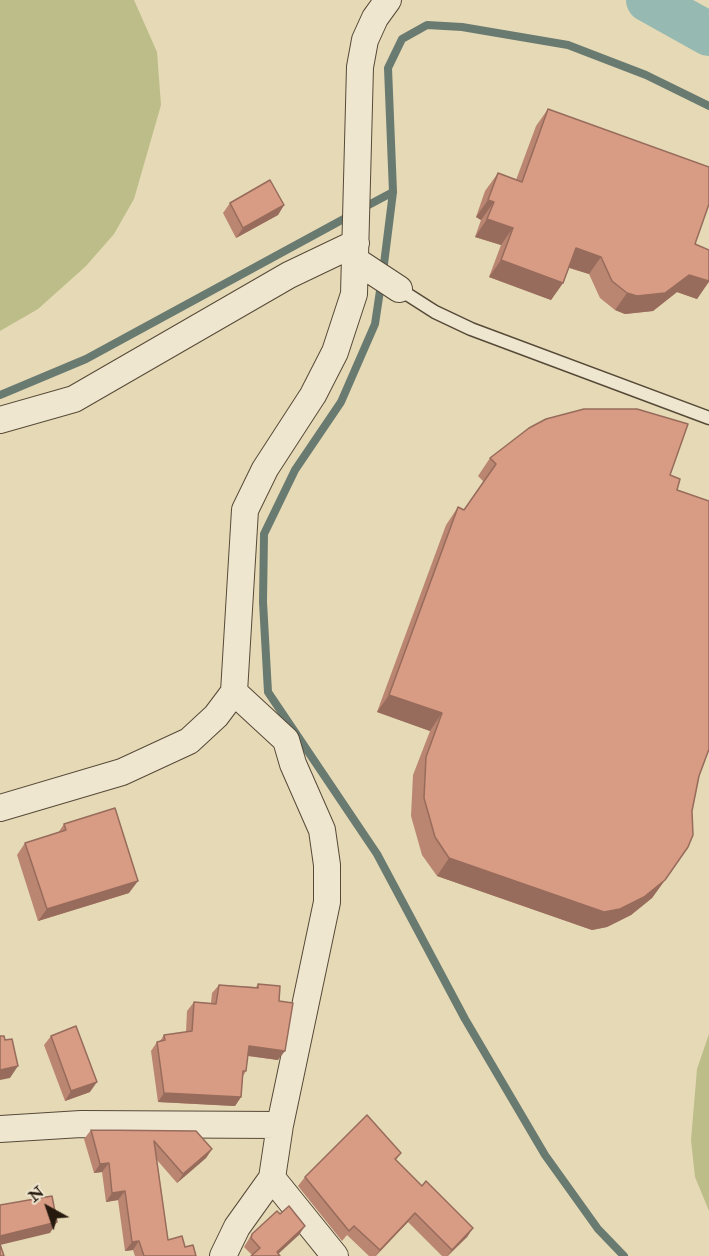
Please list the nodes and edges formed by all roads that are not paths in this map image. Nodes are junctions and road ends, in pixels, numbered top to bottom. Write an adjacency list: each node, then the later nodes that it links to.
1 (388, 0): 2 (street)
2 (361, 258): 3 (street); 5 (street); 6 (street)
3 (399, 289): 4 (lane)
4 (709, 418)
5 (0, 420)
6 (240, 698): 7 (street); 8 (street)
7 (0, 808)
8 (280, 1125): 9 (street); 10 (street)
9 (0, 1129)
10 (272, 1178): 11 (street); 12 (street)
11 (223, 1256)
12 (335, 1256)

